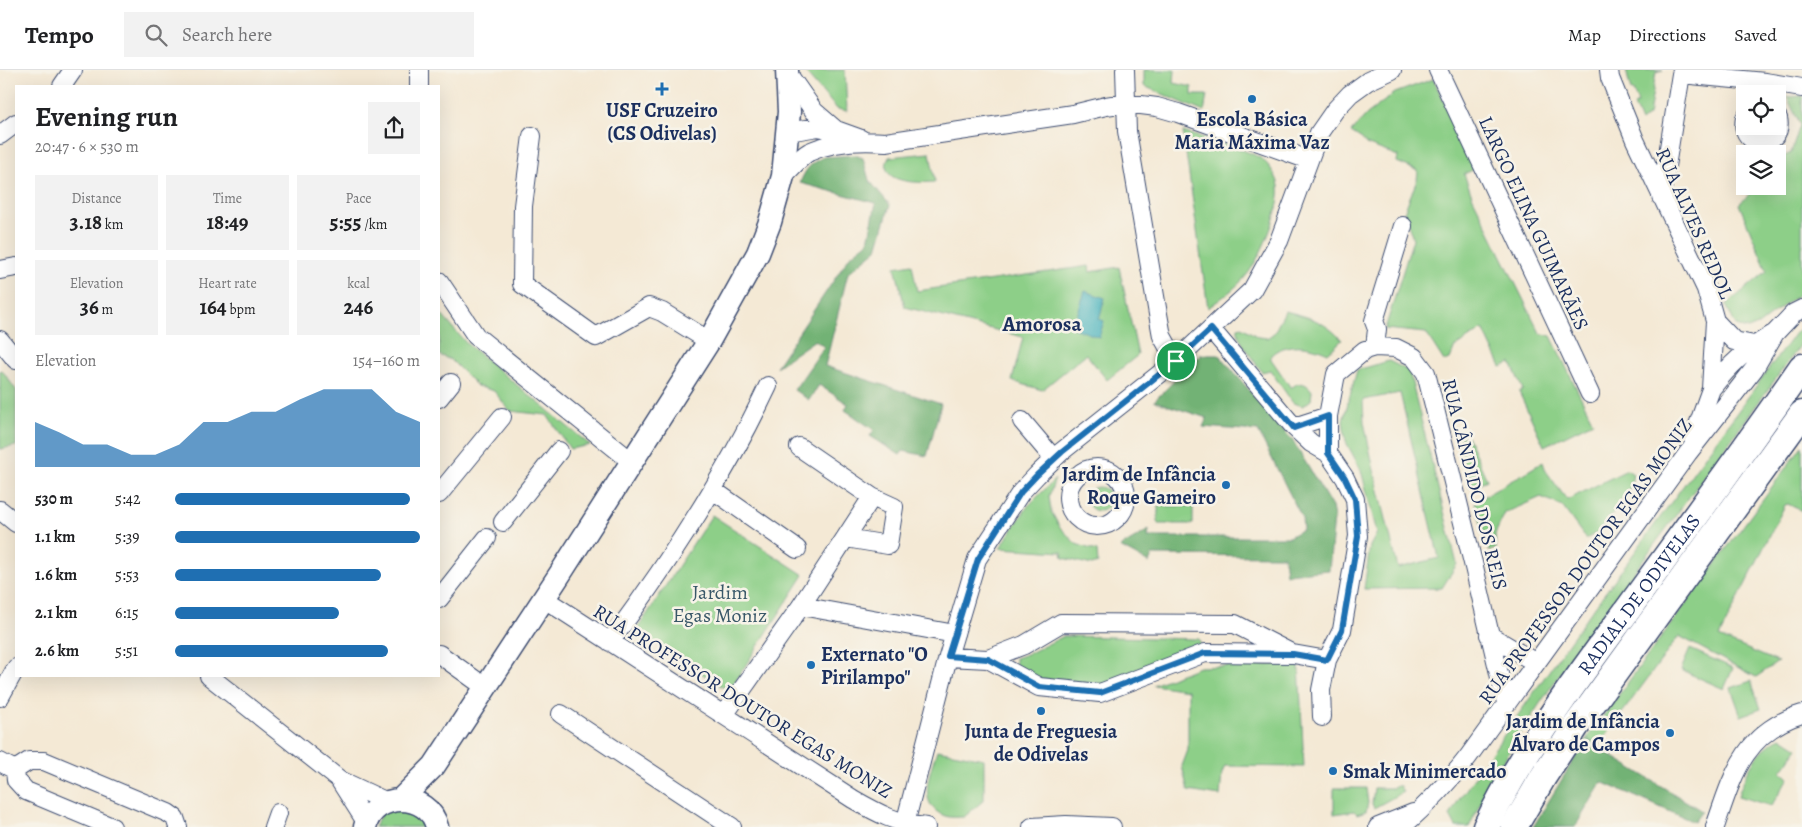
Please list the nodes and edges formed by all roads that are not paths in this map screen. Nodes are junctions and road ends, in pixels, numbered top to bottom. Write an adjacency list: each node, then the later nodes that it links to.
1 (73, 70): 8 (street)
2 (420, 70): 9 (street)
3 (1125, 70): 13 (street)
4 (1392, 70): 21 (street)
5 (1438, 70): 45 (street, LARGO ELINA GUIMARÃES)
6 (787, 72): 15 (main road); 20 (street)
7 (1605, 73): 23 (street, RUA ALVES REDOL)
8 (63, 85)
9 (419, 85)
10 (1746, 85): 23 (street)
11 (1786, 88): 12 (street)
12 (1802, 88)
13 (1125, 103): 20 (street); 21 (street); 38 (street)
14 (15, 124): 16 (street)
15 (788, 132): 20 (street); 22 (main road)
16 (0, 135)
17 (1748, 135): 18 (street)
18 (1775, 135)
19 (532, 136): 34 (street)
20 (834, 137): 22 (street)
21 (1309, 160): 30 (street)
22 (783, 176): 34 (main road)
23 (1661, 197): 29 (street, RUA ALVES REDOL)
24 (1403, 226): 36 (street)
25 (15, 266): 26 (street)
26 (0, 270)
27 (441, 290): 58 (street)
28 (1802, 309): 31 (street)
29 (1715, 321): 33 (street, RUA ALVES REDOL); 35 (street)
30 (1211, 329): 38 (street); 52 (street)
31 (1775, 333): 35 (street); 41 (street, RUA PROFESSOR DOUTOR EGAS MONIZ)
32 (0, 340): 37 (street)
33 (1715, 340): 40 (street); 44 (street, RUA ALVES REDOL)
34 (709, 341): 58 (main road)
35 (1754, 345): 40 (street)
36 (1374, 347): 49 (street); 73 (street, RUA CÂNDIDO DOS REIS)
37 (15, 359)
38 (1176, 361): 57 (street)
39 (1802, 367): 107 (highway, RADIAL DE ODIVELAS)
40 (1727, 369): 41 (street); 44 (street); 48 (street)
41 (1754, 369): 48 (street, RUA PROFESSOR DOUTOR EGAS MONIZ)
42 (451, 383): 46 (street)
43 (768, 386): 60 (street)
44 (1711, 389): 56 (street, RUA ALVES REDOL)
45 (1590, 394)
46 (440, 397)
47 (1802, 414): 108 (highway, RADIAL DE ODIVELAS)
48 (1719, 415): 56 (street, RUA PROFESSOR DOUTOR EGAS MONIZ)
49 (1328, 416): 52 (street); 55 (street)
50 (502, 417): 61 (street)
51 (1022, 421): 57 (street)
52 (1294, 428): 55 (street)
53 (799, 447): 62 (street)
54 (559, 451): 65 (street)
55 (1328, 453): 79 (street)
56 (1688, 453): 80 (street, RUA PROFESSOR DOUTOR EGAS MONIZ)
57 (1058, 455): 59 (street); 72 (street)
58 (631, 462): 70 (main road)
59 (1079, 473)
60 (714, 490): 68 (street); 74 (street)
61 (440, 493)
62 (872, 497): 67 (street); 67 (street)
63 (0, 510): 64 (street)
64 (15, 522)
65 (504, 522)
66 (487, 538): 69 (street)
67 (846, 538): 71 (street)
68 (797, 549)
69 (440, 598)
70 (543, 598): 74 (street, RUA PROFESSOR DOUTOR EGAS MONIZ); 83 (main road)
71 (801, 606): 72 (street); 88 (street)
72 (955, 634): 77 (street)
73 (1489, 635): 80 (street); 85 (street, RUA CÂNDIDO DOS REIS)
74 (610, 642): 88 (street, RUA PROFESSOR DOUTOR EGAS MONIZ)
75 (1293, 654): 78 (street); 78 (street); 79 (street)
76 (440, 655): 83 (street)
77 (948, 656): 78 (street); 98 (street)
78 (988, 659)
79 (1327, 660): 89 (street)
80 (1536, 663): 85 (street, RUA PROFESSOR DOUTOR EGAS MONIZ)
81 (15, 670): 84 (street)
82 (210, 677): 92 (street)
83 (485, 687): 91 (main road)
84 (0, 698)
85 (1506, 703): 94 (street, RUA PROFESSOR DOUTOR EGAS MONIZ)
86 (561, 714): 96 (street)
87 (1802, 714): 109 (street)
88 (724, 715): 98 (street, RUA PROFESSOR DOUTOR EGAS MONIZ)
89 (1322, 716)
90 (7, 766): 99 (street); 100 (street)
91 (434, 766): 93 (main road); 95 (main road)
92 (340, 780): 93 (street); 97 (street)
93 (394, 800): 95 (main road); 97 (main road)
94 (1422, 809): 105 (street, RUA PROFESSOR DOUTOR EGAS MONIZ); 106 (street, RUA PROFESSOR DOUTOR EGAS MONIZ)
95 (436, 821)
96 (708, 821): 101 (street)
97 (366, 824)
98 (905, 824): 102 (street, RUA PROFESSOR DOUTOR EGAS MONIZ)
99 (112, 827)
100 (178, 827)
101 (732, 827)
102 (926, 827)
103 (1032, 827): 104 (street)
104 (1112, 827)
105 (1378, 827)
106 (1402, 827)
107 (1486, 827)
108 (1514, 827)
109 (1715, 827)

